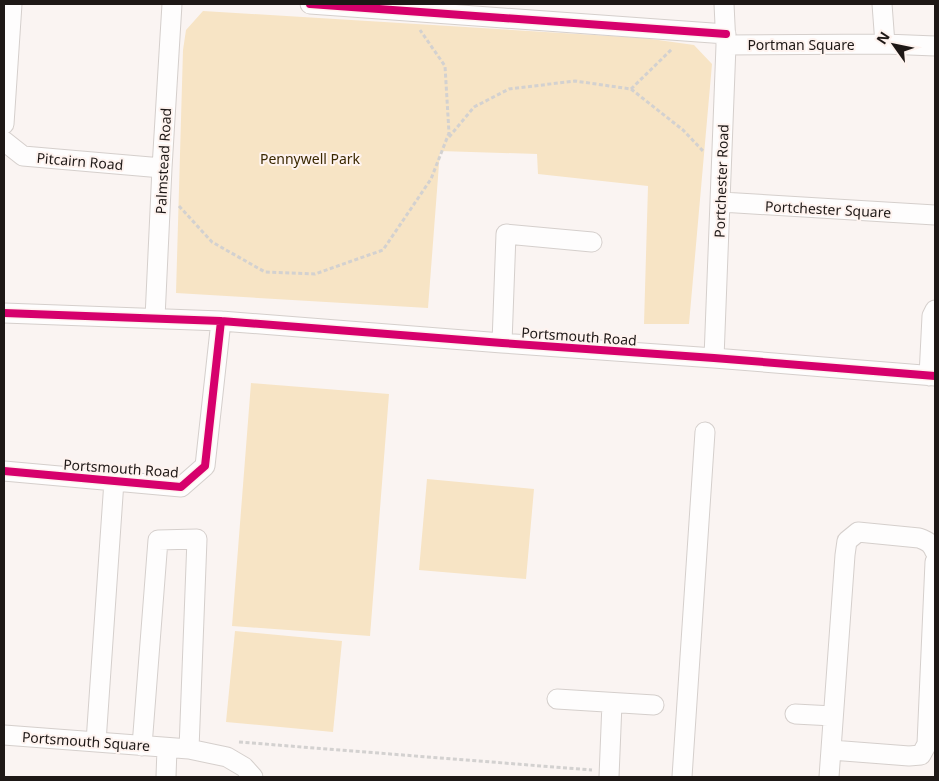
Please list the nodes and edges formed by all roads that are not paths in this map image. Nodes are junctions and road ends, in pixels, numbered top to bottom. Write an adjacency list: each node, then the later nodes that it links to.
1 (12, 4): 9 (street)
2 (172, 4): 11 (street, Palmstead Road)
3 (310, 4): 6 (street, Portman Square)
4 (724, 4): 6 (street, Portchester Road)
5 (882, 4): 7 (street)
6 (726, 39): 7 (street, Portman Square); 12 (street, Portchester Road)
7 (885, 44): 8 (street, Portman Square)
8 (935, 46)
9 (4, 124)
10 (4, 141): 11 (street, Pitcairn Road)
11 (161, 177): 17 (street, Palmstead Road)
12 (721, 202): 13 (street, Portchester Square); 20 (street, Portchester Road)
13 (935, 215)
14 (592, 242): 19 (street)
15 (935, 310): 21 (street)
16 (4, 312): 17 (street, Portsmouth Road)
17 (155, 318): 18 (street, Portsmouth Road)
18 (221, 321): 19 (street, Portsmouth Road); 24 (street, Portsmouth Road)
19 (502, 344): 20 (street, Portsmouth Road)
20 (714, 358): 21 (street, Portsmouth Road)
21 (932, 376)
22 (705, 432): 41 (street)
23 (4, 471): 24 (street, Portsmouth Road)
24 (114, 481): 33 (street, Portsmouth Road)
25 (935, 552): 31 (street)
26 (935, 562): 37 (street)
27 (557, 699): 28 (street)
28 (612, 703): 29 (street); 38 (street)
29 (654, 705)
30 (795, 714): 31 (street)
31 (833, 716): 37 (street)
32 (4, 735): 33 (street, Portsmouth Square)
33 (96, 742): 34 (street, Portsmouth Square)
34 (142, 746): 35 (street, Portsmouth Square); 36 (street)
35 (167, 748): 36 (street, Portsmouth Square); 39 (street, Portsmouth Square)
36 (189, 749): 40 (street, Portsmouth Square)
37 (831, 750): 42 (street)
38 (610, 774)
39 (166, 777)
40 (252, 777)
41 (682, 777)
42 (829, 777)

